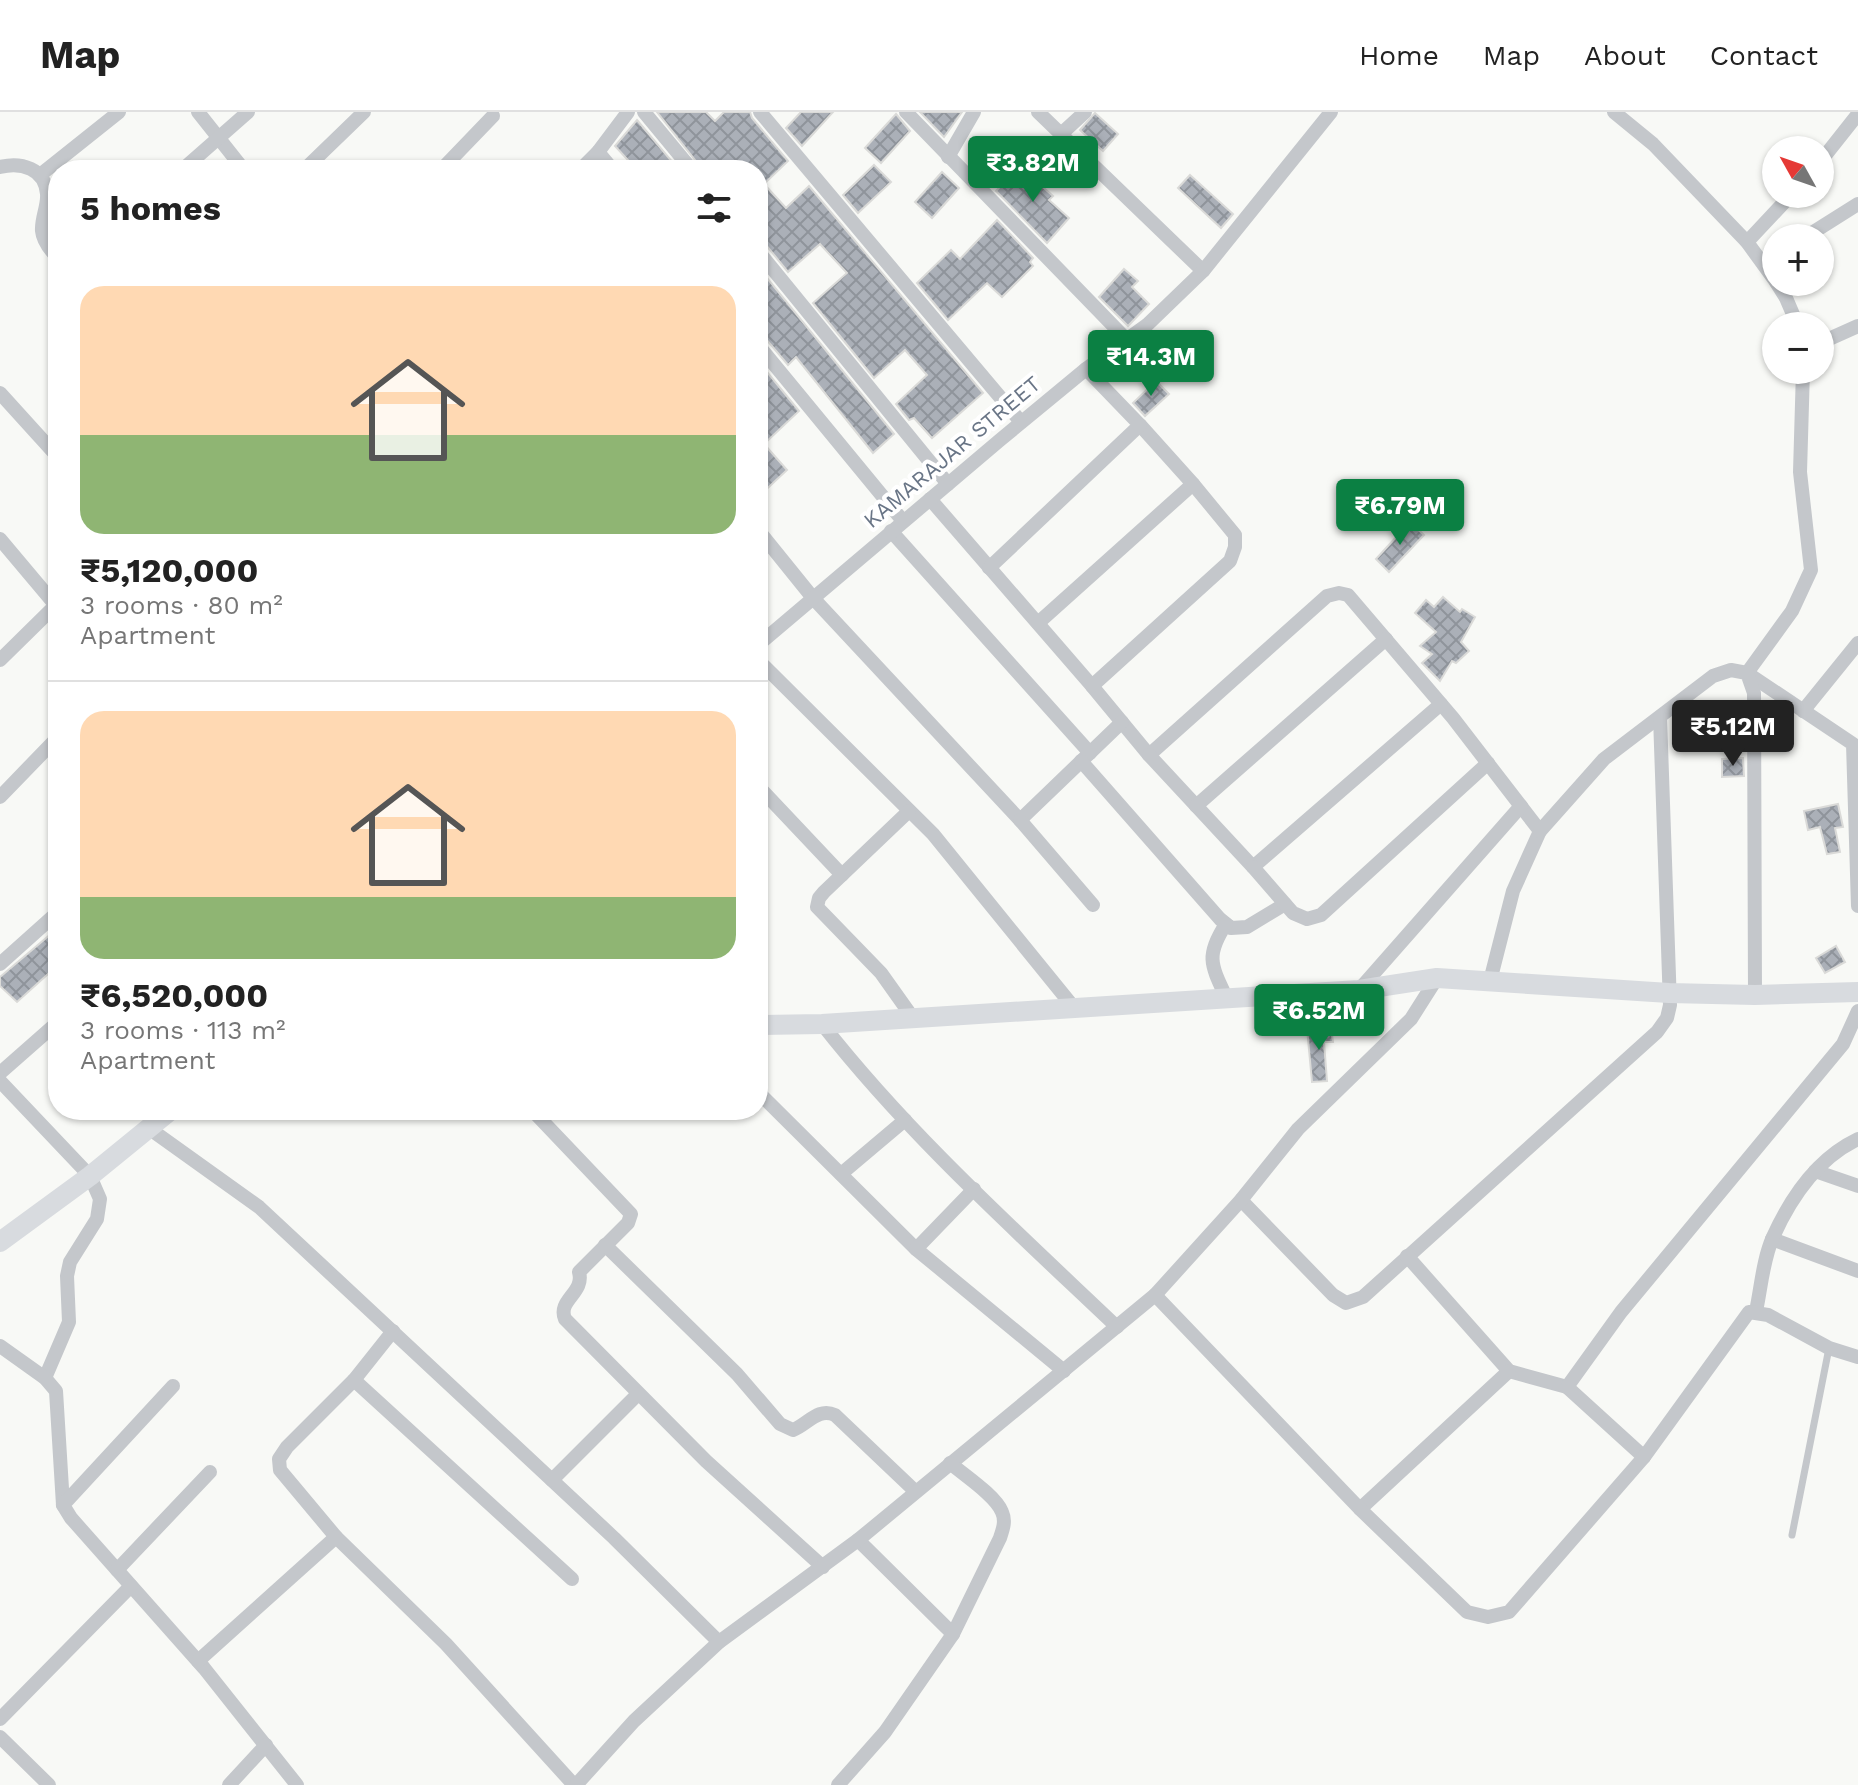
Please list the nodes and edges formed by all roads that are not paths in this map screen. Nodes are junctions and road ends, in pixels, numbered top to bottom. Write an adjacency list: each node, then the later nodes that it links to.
1 (119, 112): 21 (street)
2 (198, 112): 17 (street)
3 (248, 112): 17 (street)
4 (364, 112): 24 (street)
5 (628, 112): 19 (street)
6 (644, 112): 28 (street)
7 (760, 112): 47 (street)
8 (906, 112): 20 (street)
9 (974, 112): 20 (street)
10 (1038, 112): 16 (street)
11 (1085, 112): 16 (street)
12 (1331, 112): 39 (street, KAMARAJAR STREET)
13 (1614, 112): 35 (street)
14 (1858, 114): 18 (street)
15 (493, 116): 25 (street)
16 (1060, 135): 39 (street)
17 (219, 138): 22 (street); 23 (street)
18 (1834, 144)
19 (598, 152): 26 (street); 27 (street)
20 (948, 157): 42 (street)
21 (59, 160)
22 (194, 160)
23 (236, 160)
24 (314, 160)
25 (451, 160)
26 (590, 160)
27 (605, 160)
28 (684, 160)
29 (0, 167): 31 (street)
30 (48, 169): 31 (street)
31 (40, 175): 36 (street)
32 (1858, 204): 34 (street)
33 (1779, 208): 35 (street)
34 (1826, 224)
35 (1747, 242): 37 (street)
36 (48, 246)
37 (1762, 253)
38 (768, 263): 50 (street)
39 (1203, 271): 42 (street, KAMARAJAR STREET)
40 (1858, 326): 41 (street)
41 (1834, 337)
42 (1126, 339): 44 (street, KAMARAJAR STREET)
43 (768, 358): 53 (street)
44 (1086, 369): 47 (street, KAMARAJAR STREET); 48 (street)
45 (1803, 384): 66 (street)
46 (0, 393): 49 (street)
47 (1021, 422): 50 (street, KAMARAJAR STREET)
48 (1140, 425): 51 (street); 56 (street)
49 (48, 445)
50 (948, 484): 52 (street, KAMARAJAR STREET)
51 (1193, 484): 60 (street); 67 (street)
52 (930, 499): 53 (street, KAMARAJAR STREET); 56 (street)
53 (897, 526): 58 (street, KAMARAJAR STREET); 75 (street)
54 (0, 539): 57 (street)
55 (768, 542): 58 (street)
56 (989, 568): 60 (street)
57 (48, 595)
58 (813, 598): 61 (street, KAMARAJAR STREET); 82 (street)
59 (48, 614): 64 (street)
60 (1038, 623): 67 (street)
61 (768, 636)
62 (1386, 639): 68 (street); 74 (street); 79 (street)
63 (1858, 643): 69 (street)
64 (0, 660)
65 (768, 670): 81 (street)
66 (1747, 673): 69 (street); 70 (street); 97 (street)
67 (1092, 686): 71 (street)
68 (1441, 704): 76 (street); 84 (street)
69 (1803, 711): 72 (street)
70 (1660, 717): 83 (street); 96 (street)
71 (1122, 722): 74 (street); 75 (street)
72 (1856, 746): 88 (street)
73 (48, 747): 77 (street)
74 (1149, 755): 79 (street)
75 (1086, 757): 82 (street); 90 (street)
76 (1488, 763): 80 (street); 86 (street)
77 (0, 797)
78 (768, 797): 85 (street)
79 (1196, 806): 84 (street)
80 (1521, 806): 83 (street); 94 (street)
81 (909, 811): 85 (street); 99 (street)
82 (1020, 820): 87 (street)
83 (1540, 831): 93 (street)
84 (1253, 867): 86 (street)
85 (842, 875): 101 (street)
86 (1285, 904): 90 (street)
87 (1093, 905)
88 (1858, 906)
89 (48, 921): 91 (street)
90 (1226, 924): 98 (street)
91 (0, 964)
92 (1437, 978): 93 (main road); 94 (main road); 118 (street)
93 (1490, 981): 96 (main road)
94 (1359, 990): 98 (main road)
95 (1858, 992): 97 (main road)
96 (1669, 993): 97 (main road); 123 (street)
97 (1755, 995)
98 (1227, 999): 99 (main road)
99 (1075, 1009): 101 (main road)
100 (1858, 1011): 137 (street)
101 (913, 1018): 102 (main road)
102 (822, 1024): 103 (main road); 110 (street)
103 (768, 1025)
104 (48, 1031): 105 (street)
105 (0, 1073)
106 (0, 1081): 115 (street)
107 (768, 1102): 114 (street)
108 (160, 1120): 111 (main road)
109 (542, 1120): 121 (street)
110 (905, 1120): 114 (street); 117 (street)
111 (150, 1129): 115 (main road); 128 (street)
112 (1858, 1139): 113 (street)
113 (1815, 1171): 116 (street); 119 (street)
114 (841, 1174): 122 (street)
115 (90, 1176): 120 (main road); 134 (street)
116 (1858, 1186)
117 (974, 1189): 122 (street); 127 (street)
118 (1241, 1200): 123 (street); 125 (street)
119 (1772, 1239): 124 (street); 126 (street)
120 (0, 1242)
121 (605, 1245): 138 (street); 143 (street)
122 (916, 1249): 132 (street)
123 (1407, 1256): 133 (street)
124 (1858, 1271)
125 (1155, 1295): 127 (street); 145 (street)
126 (1748, 1316): 130 (street); 139 (street)
127 (1117, 1327): 132 (street)
128 (393, 1331): 135 (street); 142 (street)
129 (0, 1346): 134 (street)
130 (1829, 1348): 131 (street); 146 (lane)
131 (1858, 1357)
132 (1064, 1371): 140 (street)
133 (1509, 1371): 137 (street); 145 (street)
134 (45, 1378): 144 (street)
135 (354, 1380): 147 (street); 151 (street)
136 (173, 1386): 144 (street)
137 (1567, 1387): 139 (street)
138 (638, 1394): 142 (street); 149 (street)
139 (1644, 1457): 145 (street)
140 (950, 1463): 143 (street); 153 (street)
141 (210, 1472): 150 (street)
142 (552, 1480): 154 (street)
143 (915, 1491): 148 (street)
144 (63, 1505): 150 (street)
145 (1360, 1509)
146 (1792, 1535)
147 (336, 1537): 155 (street); 163 (street)
148 (858, 1540): 149 (street); 153 (street)
149 (823, 1567): 154 (street)
150 (117, 1570): 152 (street)
151 (572, 1579)
152 (131, 1586): 155 (street); 156 (street)
153 (953, 1634): 159 (street)
154 (719, 1642): 163 (street)
155 (198, 1661): 158 (street)
156 (0, 1719)
157 (0, 1737): 160 (street)
158 (266, 1745): 161 (street); 162 (street)
159 (853, 1779): 164 (street)
160 (49, 1785)
161 (229, 1785)
162 (297, 1785)
163 (575, 1785)
164 (838, 1785)

